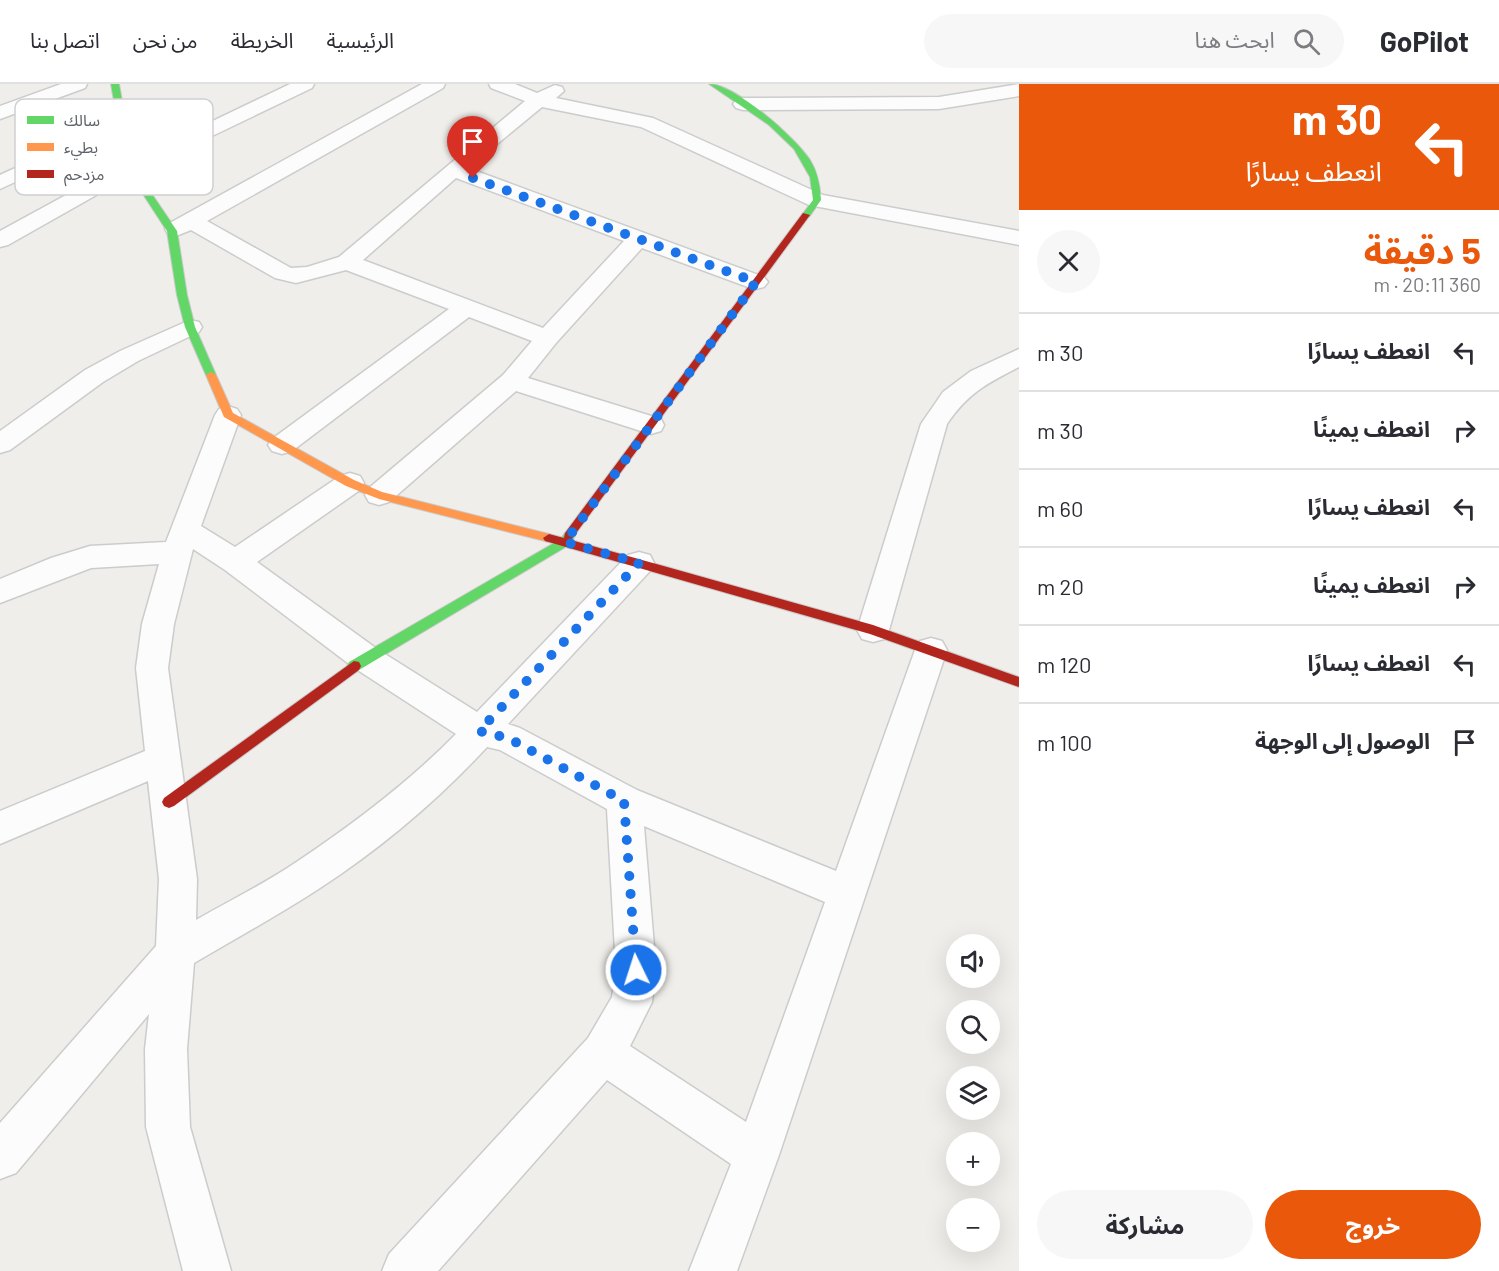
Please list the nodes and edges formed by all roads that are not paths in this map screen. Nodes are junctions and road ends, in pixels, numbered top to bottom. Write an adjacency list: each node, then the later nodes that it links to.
1 (78, 84): 10 (street)
2 (115, 84): 11 (street)
3 (305, 84): 16 (street)
4 (398, 84): 8 (street)
5 (498, 84): 12 (street)
6 (566, 84): 12 (street)
7 (713, 84): 13 (street)
8 (429, 88): 21 (street)
9 (1019, 90): 13 (street)
10 (38, 99)
11 (118, 99)
12 (538, 100): 17 (street); 20 (street)
13 (743, 104): 20 (street)
14 (15, 107): 15 (street)
15 (0, 113)
16 (213, 128)
17 (453, 170): 23 (street); 25 (street)
18 (81, 195): 24 (street)
19 (154, 195): 21 (street)
20 (816, 200): 22 (street); 26 (street)
21 (181, 226): 25 (street); 28 (street)
22 (1019, 238)
23 (638, 239): 26 (street); 29 (street)
24 (0, 240)
25 (346, 262): 27 (street)
26 (756, 282): 33 (street)
27 (466, 308): 29 (street); 35 (street)
28 (190, 327): 32 (street); 34 (street)
29 (547, 338): 31 (street)
30 (1019, 357): 43 (street)
31 (512, 381): 33 (street); 37 (street)
32 (228, 415): 35 (street); 38 (street)
33 (651, 425): 39 (street)
34 (0, 444)
35 (282, 445): 36 (street)
36 (350, 483): 37 (street); 40 (street)
37 (379, 495): 39 (street)
38 (181, 541): 40 (street); 42 (street); 48 (street)
39 (565, 542): 41 (street); 45 (street)
40 (236, 562): 45 (street)
41 (639, 563): 43 (street); 47 (street)
42 (0, 592)
43 (873, 630): 44 (street)
44 (931, 650): 46 (street); 52 (street)
45 (365, 658): 47 (street); 50 (street)
46 (1019, 682)
47 (479, 731): 49 (street); 53 (street)
48 (162, 759): 50 (street); 51 (street)
49 (624, 801): 52 (street); 54 (street)
50 (168, 802): 53 (street)
51 (0, 828)
52 (848, 894): 56 (street)
53 (175, 953): 55 (street); 57 (street)
54 (603, 1053): 56 (street); 58 (street)
55 (2, 1151)
56 (757, 1155): 59 (street)
57 (207, 1271)
58 (406, 1271)
59 (713, 1271)

